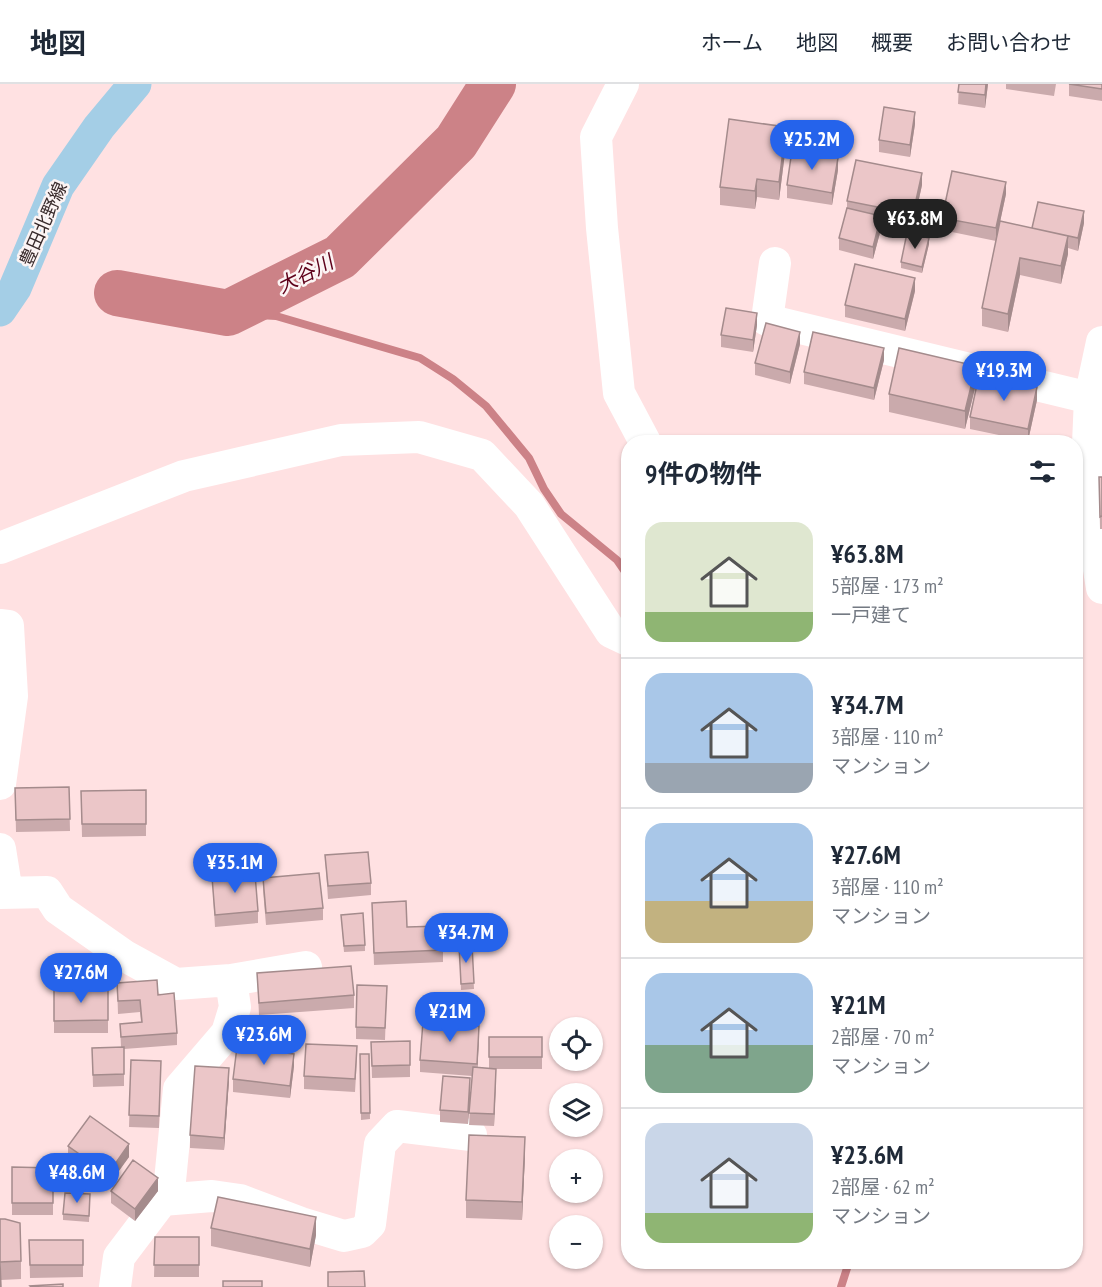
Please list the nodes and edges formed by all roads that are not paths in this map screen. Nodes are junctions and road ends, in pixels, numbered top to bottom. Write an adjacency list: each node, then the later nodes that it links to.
1 (135, 84): 4 (main road, 豊田北野線)
2 (622, 84): 7 (street)
3 (775, 263): 6 (street)
4 (0, 310)
5 (1102, 342): 6 (street)
6 (1090, 398): 8 (street)
7 (641, 435)
8 (1083, 470)
9 (1083, 499): 11 (street)
10 (0, 548): 13 (street)
11 (1102, 588)
12 (0, 625): 14 (street)
13 (621, 637)
14 (0, 784)
15 (0, 849): 16 (street)
16 (3, 893): 18 (street)
17 (306, 967): 18 (street)
18 (231, 980): 20 (street)
19 (471, 1135): 20 (street)
20 (162, 1200): 21 (street)
21 (115, 1287)

